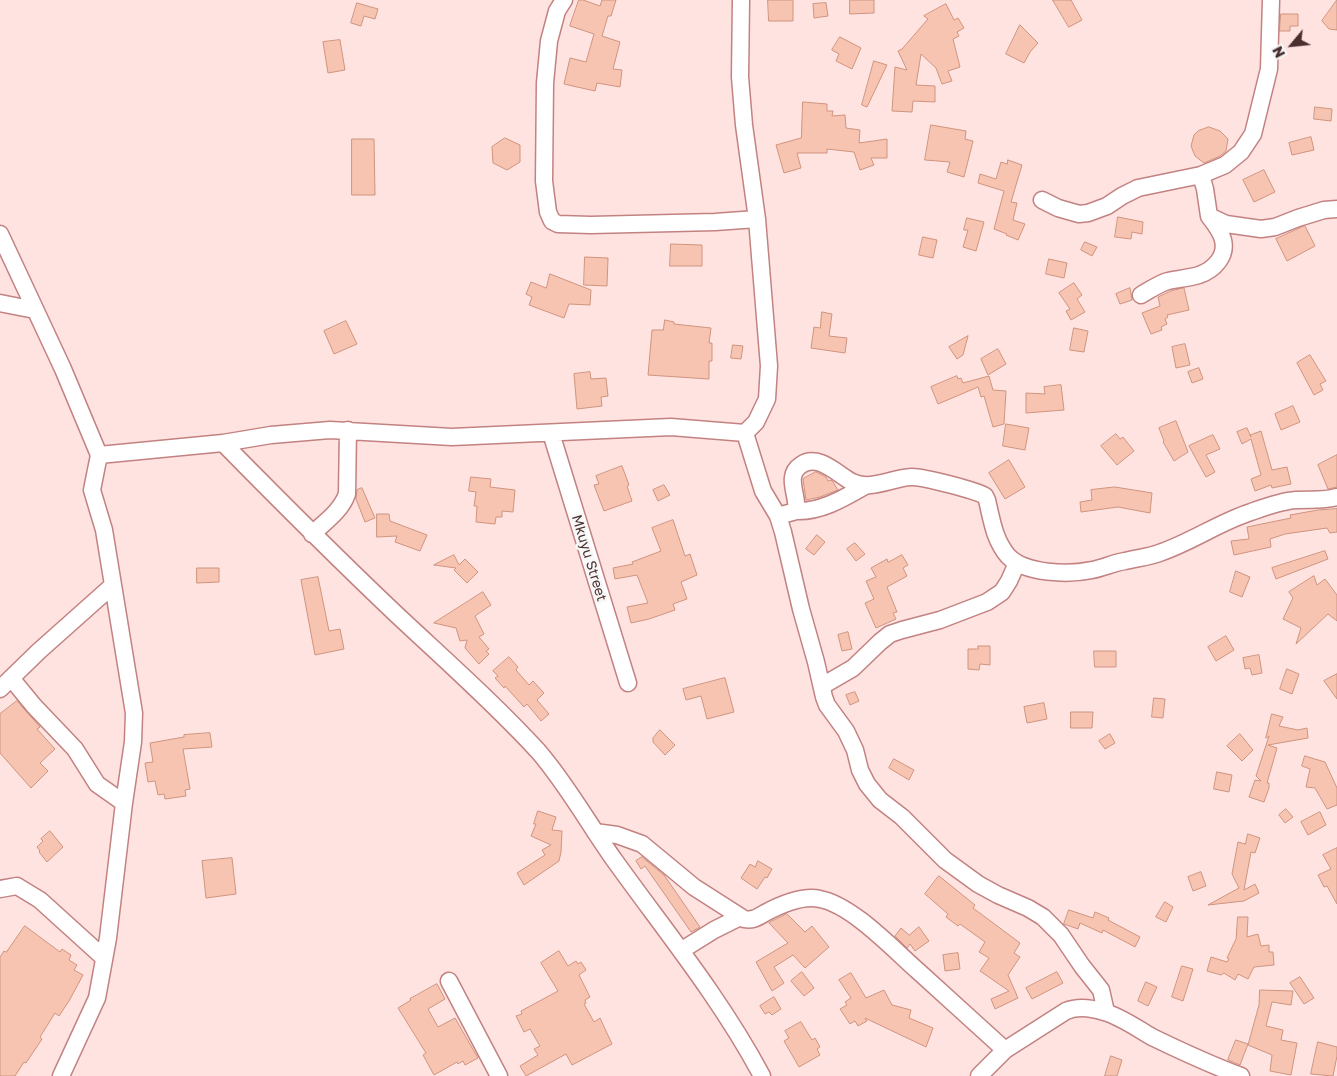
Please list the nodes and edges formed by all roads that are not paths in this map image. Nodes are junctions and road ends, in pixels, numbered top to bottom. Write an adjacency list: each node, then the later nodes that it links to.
1 (564, 0): 8 (street)
2 (740, 0): 8 (street)
3 (1271, 0): 4 (street)
4 (1201, 175): 5 (street); 7 (street)
5 (1042, 200)
6 (1337, 209): 7 (street)
7 (1209, 216): 10 (street)
8 (757, 219): 15 (street)
9 (0, 234): 12 (street)
10 (1141, 295)
11 (0, 303): 12 (street)
12 (35, 310): 17 (street)
13 (348, 430): 14 (street); 16 (street); 22 (street)
14 (551, 433): 15 (street); 25 (street, Mkuyu Street)
15 (746, 433): 21 (street)
16 (223, 443): 17 (street); 22 (street)
17 (99, 455): 24 (street)
18 (865, 486): 20 (street); 20 (street); 23 (street)
19 (1337, 497): 23 (street)
20 (796, 511): 21 (street)
21 (778, 516): 27 (street)
22 (312, 534): 29 (street)
23 (1017, 562): 27 (street)
24 (112, 586): 26 (street); 28 (street)
25 (628, 683)
26 (5, 684): 28 (street)
27 (822, 686): 35 (street)
28 (124, 803): 33 (street)
29 (595, 832): 31 (street); 32 (street)
30 (0, 889): 33 (street)
31 (740, 917): 32 (street); 36 (street)
32 (682, 950): 39 (street)
33 (104, 958): 37 (street)
34 (448, 981): 38 (street)
35 (1106, 1012): 36 (street); 41 (street)
36 (1005, 1050): 40 (street)
37 (61, 1076)
38 (499, 1076)
39 (762, 1076)
40 (979, 1076)
41 (1241, 1076)

